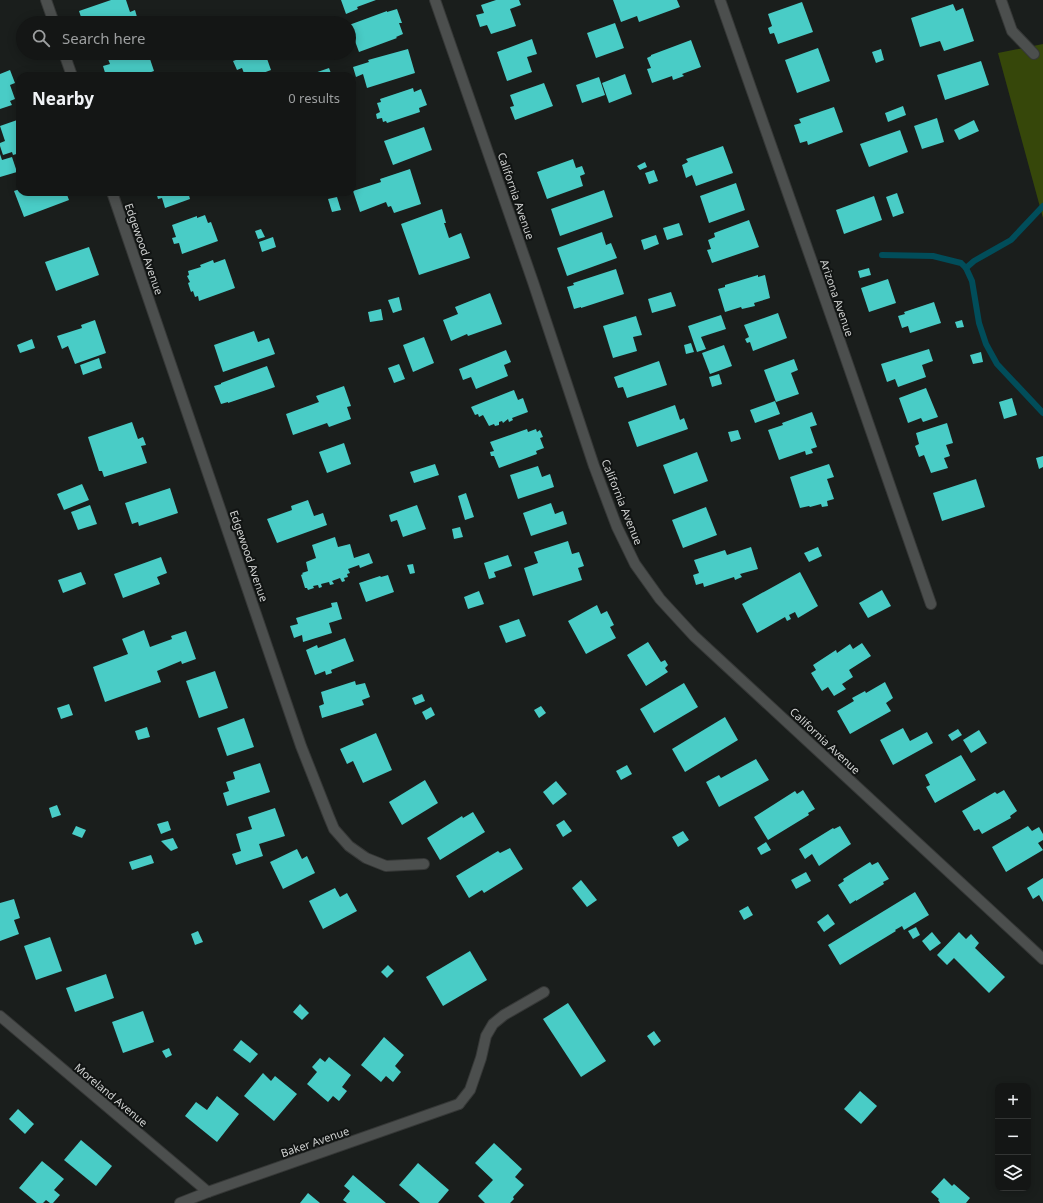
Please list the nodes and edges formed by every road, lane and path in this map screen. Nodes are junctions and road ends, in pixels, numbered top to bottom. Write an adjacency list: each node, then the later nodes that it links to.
1 (46, 0): 5 (street)
2 (435, 0): 12 (street, California Avenue)
3 (720, 0): 10 (street, Arizona Avenue)
4 (1001, 0): 6 (street)
5 (52, 16)
6 (1034, 54)
7 (66, 60): 8 (street)
8 (71, 72)
9 (113, 196): 11 (street, Edgewood Avenue)
10 (931, 604)
11 (424, 864)
12 (1043, 959)
13 (544, 992): 15 (street, Baker Avenue)
14 (0, 1016): 15 (street, Moreland Avenue)
15 (208, 1192): 16 (street, Baker Avenue)
16 (180, 1203)

